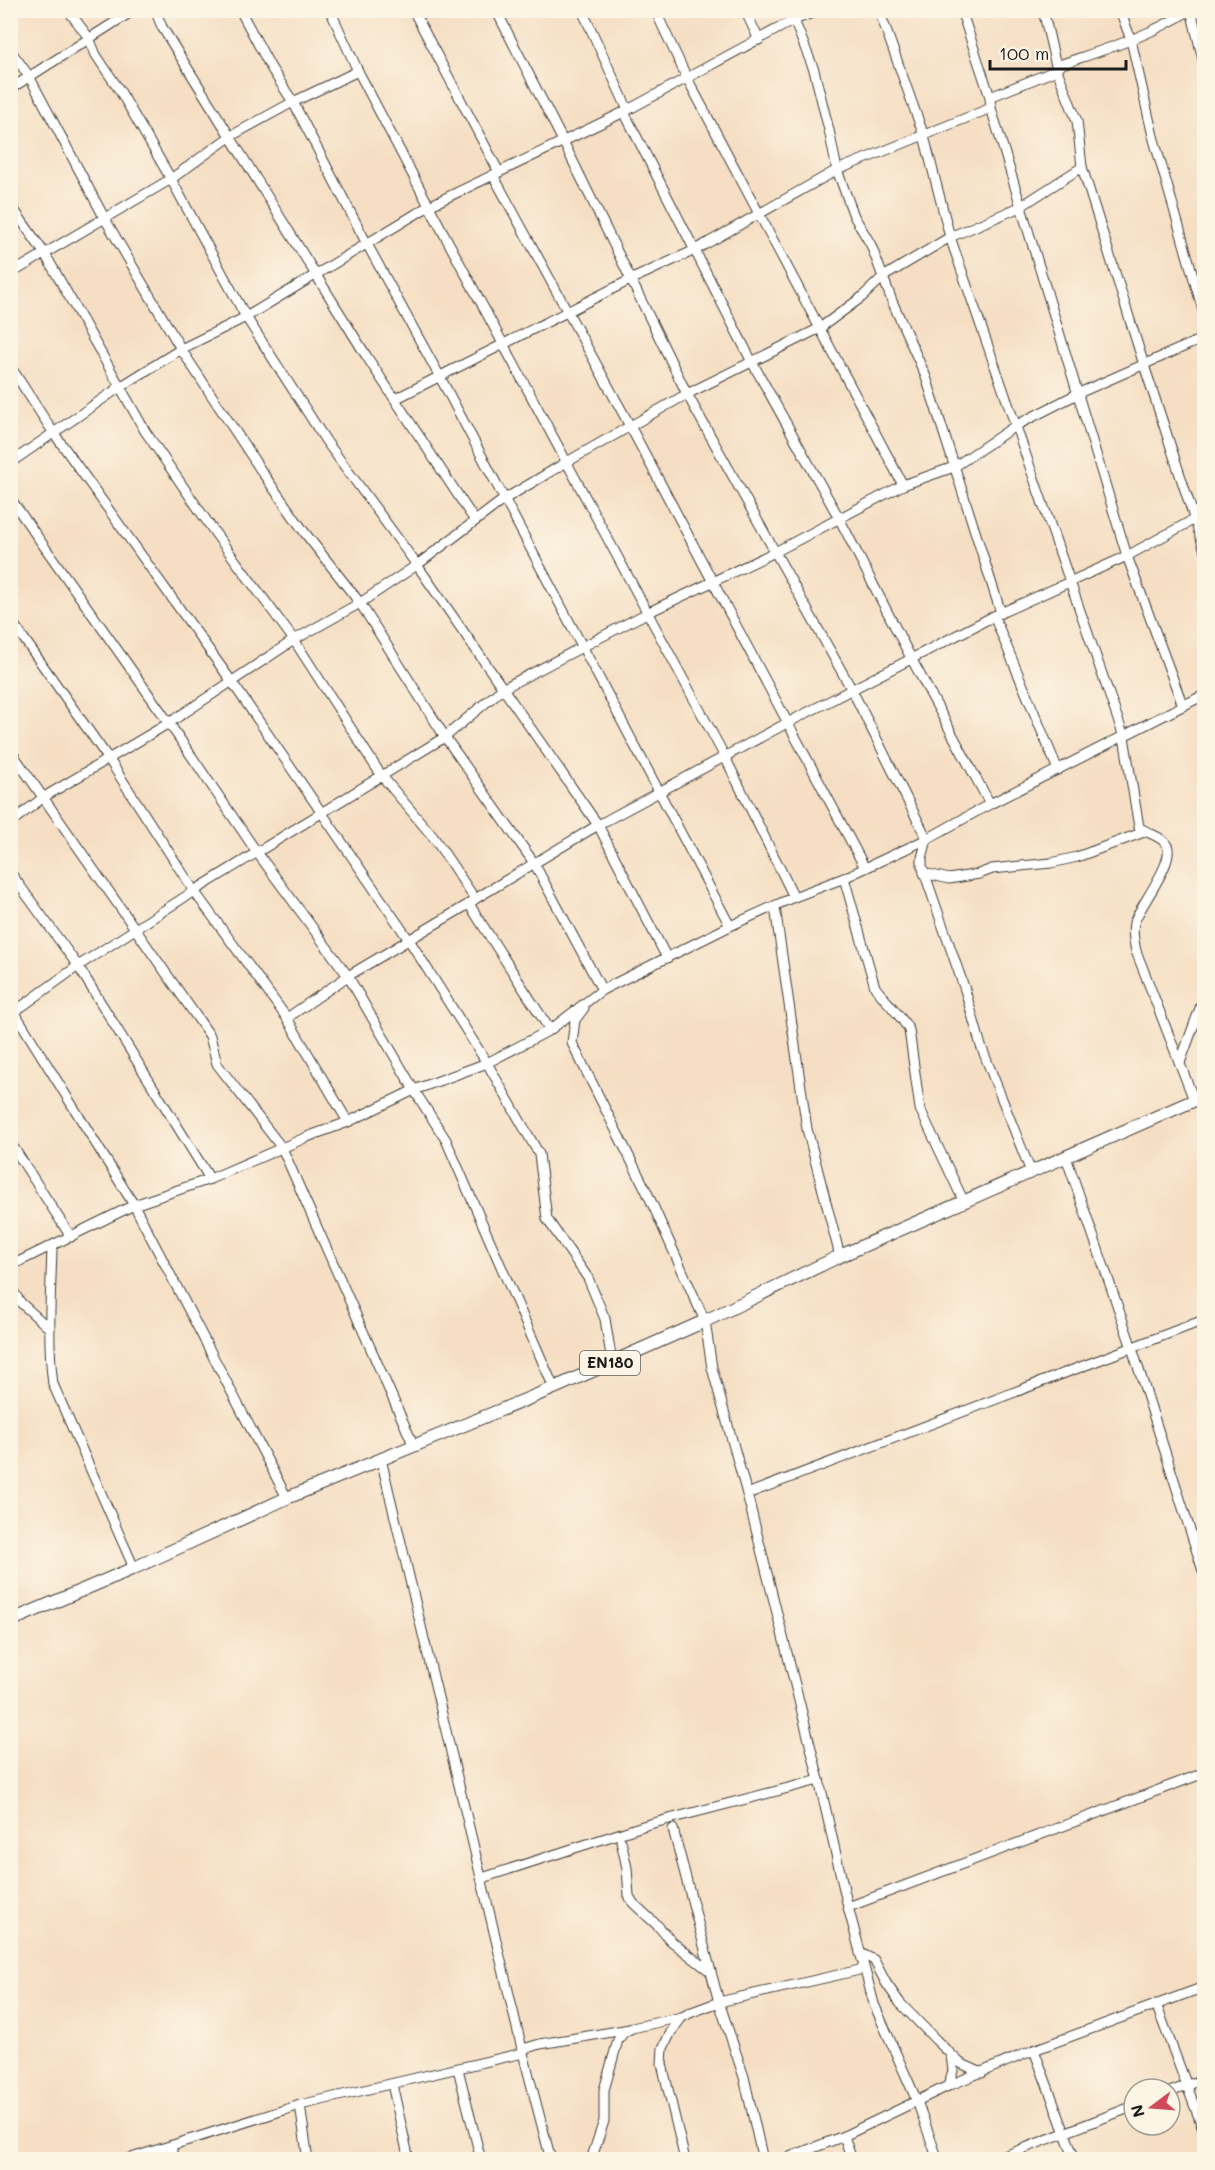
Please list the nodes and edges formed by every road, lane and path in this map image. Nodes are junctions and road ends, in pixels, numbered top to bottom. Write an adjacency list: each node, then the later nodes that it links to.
1 (68, 10): 19 (street)
2 (134, 10): 19 (street)
3 (155, 10): 33 (street)
4 (240, 10): 30 (street)
5 (330, 10): 24 (street)
6 (412, 10): 38 (street)
7 (496, 10): 35 (street)
8 (582, 10): 32 (street)
9 (655, 10): 27 (street)
10 (745, 10): 20 (street)
11 (790, 10): 18 (street)
12 (820, 10): 18 (street)
13 (879, 10): 34 (street)
14 (961, 10): 29 (street)
15 (1043, 10): 25 (street)
16 (1120, 10): 21 (street)
17 (1190, 10): 21 (street); 23 (street)
18 (794, 20): 20 (street); 37 (street)
19 (89, 38): 26 (street); 39 (street)
20 (759, 40): 27 (street)
21 (1131, 40): 25 (street); 54 (street)
22 (10, 50): 26 (street)
23 (1204, 64)
24 (358, 70): 30 (street); 41 (street)
25 (1057, 70): 29 (street); 36 (street)
26 (29, 76): 28 (street); 44 (street)
27 (687, 78): 32 (street); 43 (street)
28 (10, 89)
29 (990, 97): 31 (street)
30 (293, 102): 33 (street); 46 (street)
31 (991, 108): 34 (street); 42 (street)
32 (626, 111): 35 (street); 47 (street)
33 (231, 136): 39 (street); 49 (street)
34 (924, 136): 37 (street); 45 (street)
35 (563, 141): 38 (street); 52 (street)
36 (1082, 167): 42 (street); 61 (street)
37 (837, 170): 43 (street); 51 (street)
38 (496, 173): 41 (street); 53 (street)
39 (171, 178): 44 (street); 55 (street)
40 (10, 204): 48 (street)
41 (429, 206): 46 (street); 58 (street)
42 (1020, 207): 45 (street); 65 (street)
43 (758, 213): 47 (street); 56 (street)
44 (105, 219): 48 (street); 59 (street)
45 (950, 237): 51 (street); 69 (street)
46 (366, 244): 49 (street); 63 (street)
47 (695, 249): 52 (street); 60 (street)
48 (45, 254): 50 (street); 64 (street)
49 (316, 273): 55 (street); 67 (street)
50 (10, 274)
51 (883, 277): 56 (street); 73 (street)
52 (630, 280): 53 (street); 66 (street)
53 (567, 313): 58 (street); 68 (street)
54 (1204, 314)
55 (246, 317): 59 (street); 84 (street)
56 (820, 328): 60 (street); 74 (street)
57 (1204, 338): 61 (street)
58 (502, 343): 63 (street); 72 (street)
59 (181, 349): 64 (street); 87 (street)
60 (753, 362): 66 (street); 78 (street)
61 (1144, 365): 65 (street); 79 (street)
62 (10, 366): 70 (street)
63 (440, 377): 67 (street); 76 (street)
64 (120, 387): 70 (street); 91 (street)
65 (1078, 393): 69 (street); 83 (street)
66 (687, 394): 68 (street); 82 (street)
67 (395, 399): 80 (street)
68 (630, 426): 72 (street); 85 (street)
69 (1015, 426): 73 (street); 86 (street)
70 (53, 432): 71 (street); 94 (street)
71 (10, 463)
72 (565, 463): 76 (street); 88 (street)
73 (954, 466): 74 (street); 89 (street)
74 (903, 485): 78 (street)
75 (10, 498): 99 (street)
76 (503, 500): 80 (street); 92 (street)
77 (1204, 514): 79 (street)
78 (839, 518): 82 (street); 93 (street)
79 (1195, 520): 81 (street); 83 (street)
80 (475, 521): 84 (street)
81 (1204, 548)
82 (775, 552): 85 (street); 96 (street)
83 (1127, 556): 86 (street); 98 (street)
84 (417, 565): 87 (street); 95 (street)
85 (711, 581): 88 (street); 100 (street)
86 (1070, 581): 89 (street); 102 (street)
87 (360, 603): 91 (street); 101 (street)
88 (647, 613): 92 (street); 105 (street)
89 (998, 615): 93 (street); 106 (street)
90 (10, 619): 104 (street)
91 (294, 640): 94 (street); 107 (street)
92 (583, 647): 95 (street); 108 (street)
93 (911, 658): 96 (street); 110 (street)
94 (232, 682): 99 (street); 111 (street)
95 (502, 689): 101 (street); 113 (street)
96 (852, 690): 100 (street); 115 (street)
97 (1204, 695): 98 (street)
98 (1183, 706): 102 (street)
99 (169, 723): 104 (street); 116 (street)
100 (787, 723): 105 (street); 118 (street)
101 (445, 737): 107 (street); 117 (street)
102 (1124, 737): 106 (street); 114 (street)
103 (10, 750): 109 (street)
104 (108, 758): 109 (street); 122 (street)
105 (725, 758): 108 (street); 123 (street)
106 (1058, 770): 110 (street)
107 (381, 775): 111 (street); 124 (street)
108 (660, 792): 113 (street); 126 (street)
109 (44, 797): 112 (street); 127 (street)
110 (990, 804): 115 (street)
111 (321, 814): 116 (street); 128 (street)
112 (10, 823)
113 (598, 825): 117 (street); 129 (street)
114 (1144, 832): 120 (street); 139 (street)
115 (927, 838): 118 (street); 120 (street)
116 (256, 851): 122 (street); 131 (street)
117 (534, 863): 124 (street); 132 (street)
118 (865, 868): 121 (street)
119 (10, 872): 130 (street)
120 (924, 873): 146 (street)
121 (844, 878): 123 (street); 148 (street)
122 (194, 891): 127 (street); 136 (street)
123 (794, 897): 125 (street)
124 (472, 902): 128 (street); 137 (street)
125 (776, 907): 126 (street); 152 (street)
126 (730, 926): 129 (street)
127 (135, 930): 130 (street); 144 (street)
128 (409, 940): 131 (street); 138 (street)
129 (667, 958): 132 (street)
130 (78, 966): 135 (street); 147 (street)
131 (348, 976): 136 (street); 140 (street)
132 (602, 990): 134 (street)
133 (1204, 997): 139 (street)
134 (590, 999): 137 (street); 156 (street)
135 (12, 1011): 149 (street)
136 (287, 1018): 142 (street)
137 (550, 1030): 138 (street)
138 (488, 1063): 140 (street); 159 (street)
139 (1180, 1063): 141 (street)
140 (414, 1090): 142 (street); 160 (street)
141 (1199, 1098): 145 (main road, EN180)
142 (348, 1122): 144 (street)
143 (10, 1142): 150 (street)
144 (282, 1148): 147 (street); 161 (street)
145 (1066, 1157): 146 (main road, EN180); 158 (street)
146 (1031, 1172): 148 (main road, EN180)
147 (210, 1179): 149 (street)
148 (964, 1202): 152 (main road, EN180)
149 (134, 1205): 150 (street); 164 (street)
150 (71, 1237): 151 (street)
151 (52, 1246): 153 (street); 157 (street)
152 (840, 1256): 156 (main road, EN180)
153 (10, 1266)
154 (10, 1287): 157 (street)
155 (1204, 1320): 158 (street)
156 (705, 1321): 159 (main road, EN180); 163 (street)
157 (50, 1329): 165 (street)
158 (1132, 1348): 163 (street); 166 (street)
159 (612, 1362): 160 (main road, EN180)
160 (554, 1388): 161 (main road, EN180)
161 (413, 1444): 162 (main road, EN180)
162 (381, 1459): 164 (main road, EN180); 172 (street)
163 (747, 1494): 169 (street)
164 (287, 1498): 165 (main road, EN180)
165 (134, 1568): 167 (main road, EN180)
166 (1204, 1574)
167 (10, 1622)
168 (1204, 1773): 173 (street)
169 (819, 1780): 172 (street); 173 (street)
170 (673, 1829): 176 (street)
171 (621, 1841): 176 (street)
172 (482, 1878): 183 (street)
173 (848, 1907): 174 (street)
174 (860, 1953): 175 (street); 184 (street)
175 (864, 1969): 178 (street); 192 (street)
176 (711, 1972): 178 (street)
177 (1204, 1987): 179 (street)
178 (719, 2002): 180 (street); 207 (street)
179 (1156, 2004): 182 (street); 190 (street)
180 (682, 2018): 181 (street); 206 (street)
181 (632, 2028): 183 (street); 205 (street)
182 (1034, 2050): 186 (street); 196 (street)
183 (523, 2051): 185 (street); 204 (street)
184 (951, 2055): 186 (street); 189 (street)
185 (458, 2069): 188 (street); 203 (street)
186 (982, 2073): 189 (street)
187 (1204, 2079): 190 (street)
188 (392, 2084): 193 (street); 202 (street)
189 (948, 2086): 192 (street)
190 (1186, 2086): 191 (street); 195 (street)
191 (1182, 2088)
192 (917, 2101): 197 (street); 210 (street)
193 (300, 2105): 198 (street); 201 (street)
194 (1122, 2111): 196 (street)
195 (1204, 2131)
196 (1065, 2133): 211 (street); 212 (street)
197 (844, 2136): 208 (street); 209 (street)
198 (171, 2146): 199 (street); 200 (street)
199 (125, 2160)
200 (174, 2160)
201 (308, 2160)
202 (409, 2160)
203 (481, 2160)
204 (551, 2160)
205 (591, 2160)
206 (685, 2160)
207 (763, 2160)
208 (782, 2160)
209 (852, 2160)
210 (938, 2160)
211 (994, 2160)
212 (1075, 2160)

